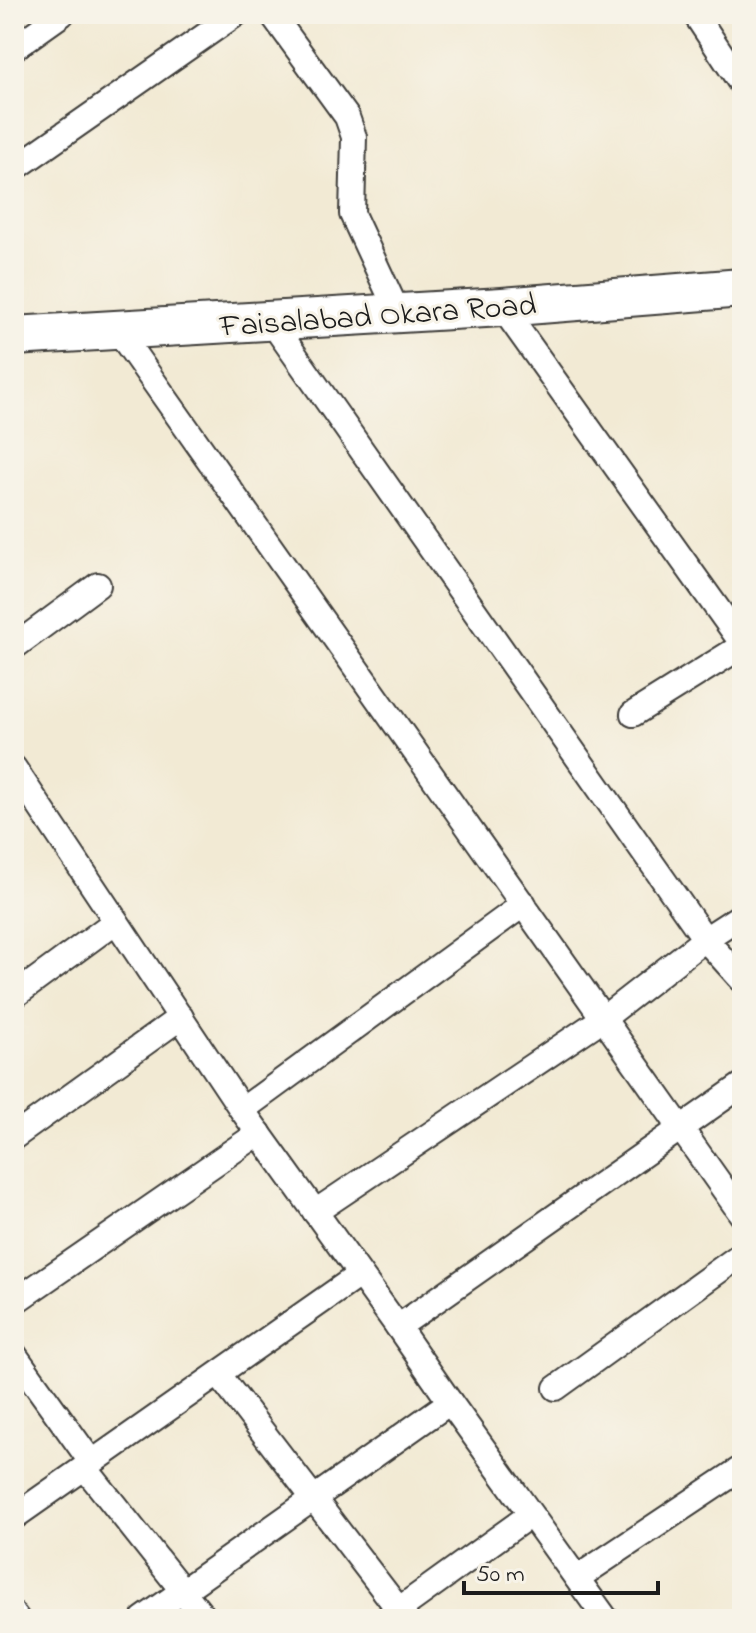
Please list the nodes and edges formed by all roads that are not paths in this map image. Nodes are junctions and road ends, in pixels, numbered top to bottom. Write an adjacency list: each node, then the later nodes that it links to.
1 (62, 14): 5 (street)
2 (236, 14): 7 (street)
3 (272, 14): 10 (street)
4 (695, 14): 6 (street)
5 (14, 48)
6 (742, 85)
7 (14, 169)
8 (742, 288): 9 (main road, Faisalabad Okara Road)
9 (502, 307): 10 (main road, Faisalabad Okara Road); 15 (street)
10 (398, 313): 11 (main road, Faisalabad Okara Road)
11 (271, 321): 12 (main road, Faisalabad Okara Road); 22 (street)
12 (118, 331): 13 (main road, Faisalabad Okara Road); 19 (street)
13 (14, 336)
14 (98, 585): 16 (street)
15 (742, 644): 17 (street)
16 (14, 647)
17 (633, 714)
18 (14, 768): 21 (street)
19 (524, 904): 26 (street); 28 (street)
20 (742, 915): 22 (street)
21 (116, 921): 24 (street); 25 (street)
22 (705, 939): 23 (street); 26 (street)
23 (742, 980)
24 (14, 996)
25 (181, 1017): 28 (street); 31 (street)
26 (605, 1017): 29 (street); 32 (street)
27 (742, 1085): 29 (street)
28 (242, 1110): 30 (street)
29 (681, 1128): 33 (street); 37 (street)
30 (259, 1133): 32 (street); 36 (street)
31 (14, 1137)
32 (315, 1212): 35 (street)
33 (742, 1215)
34 (742, 1254): 40 (street)
35 (359, 1275): 37 (street); 39 (street)
36 (14, 1302)
37 (398, 1327): 41 (street)
38 (14, 1354): 42 (street)
39 (219, 1375): 42 (street); 44 (street)
40 (556, 1388)
41 (450, 1402): 44 (street); 45 (street)
42 (89, 1466): 46 (street); 48 (street)
43 (742, 1468): 47 (street)
44 (314, 1498): 48 (street); 49 (street)
45 (530, 1515): 47 (street); 49 (street)
46 (14, 1517)
47 (577, 1578): 52 (street)
48 (183, 1590): 50 (street); 51 (street)
49 (396, 1616)
50 (143, 1619)
51 (205, 1619)
52 (606, 1619)

